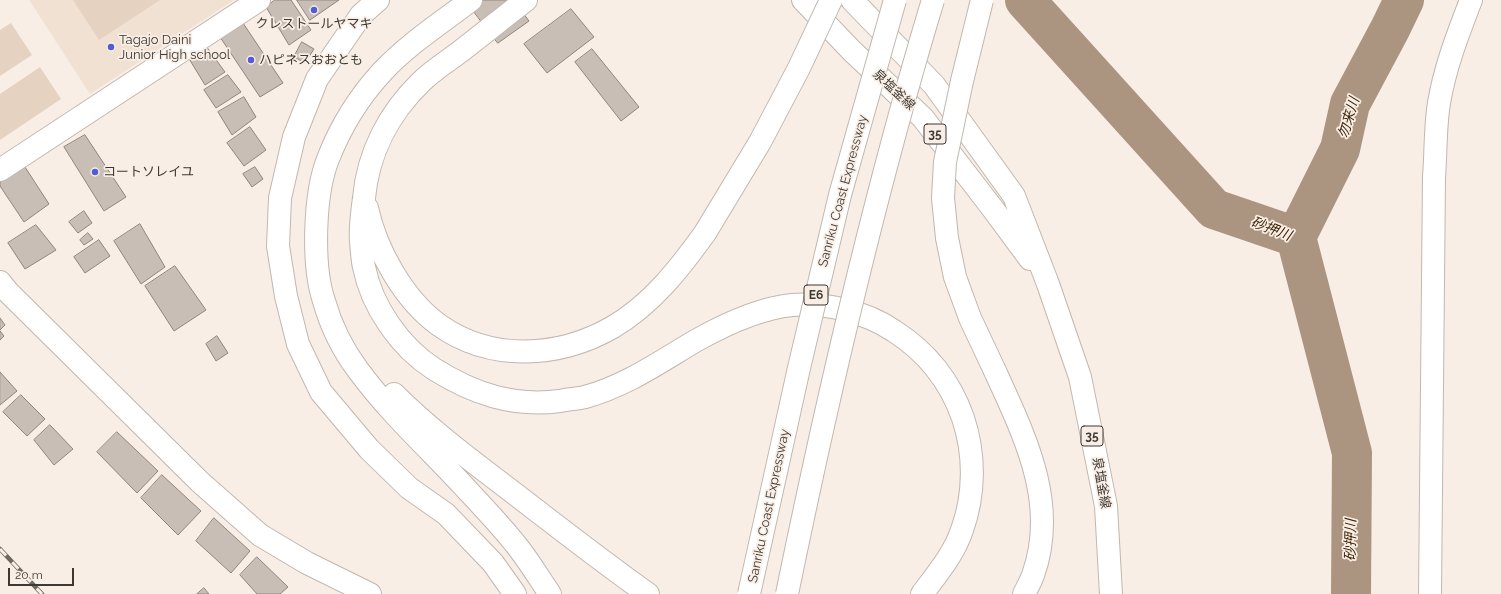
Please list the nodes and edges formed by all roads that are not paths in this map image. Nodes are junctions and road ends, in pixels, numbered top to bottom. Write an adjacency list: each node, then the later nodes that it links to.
1 (259, 0): 12 (main road)
2 (378, 0): 18 (main road)
3 (471, 0): 14 (main road)
4 (526, 0): 13 (main road)
5 (803, 0): 16 (main road, 泉塩釜線 / 35)
6 (831, 0): 13 (main road, bridge)
7 (852, 0): 16 (main road, 泉塩釜線 / 35)
8 (895, 0): 21 (main road, Sanriku Coast Expressway / E6, bridge)
9 (933, 0): 22 (main road, bridge)
10 (982, 0): 24 (main road, bridge)
11 (1471, 0): 26 (main road)
12 (0, 170)
13 (365, 185): 23 (main road)
14 (316, 244): 19 (main road); 20 (main road)
15 (0, 282): 17 (main road)
16 (1048, 284): 25 (main road, 泉塩釜線 / 35)
17 (370, 594)
18 (515, 594)
19 (550, 594)
20 (648, 594)
21 (750, 594)
22 (787, 594)
23 (922, 594)
24 (1024, 594)
25 (1112, 594)
26 (1430, 594)

